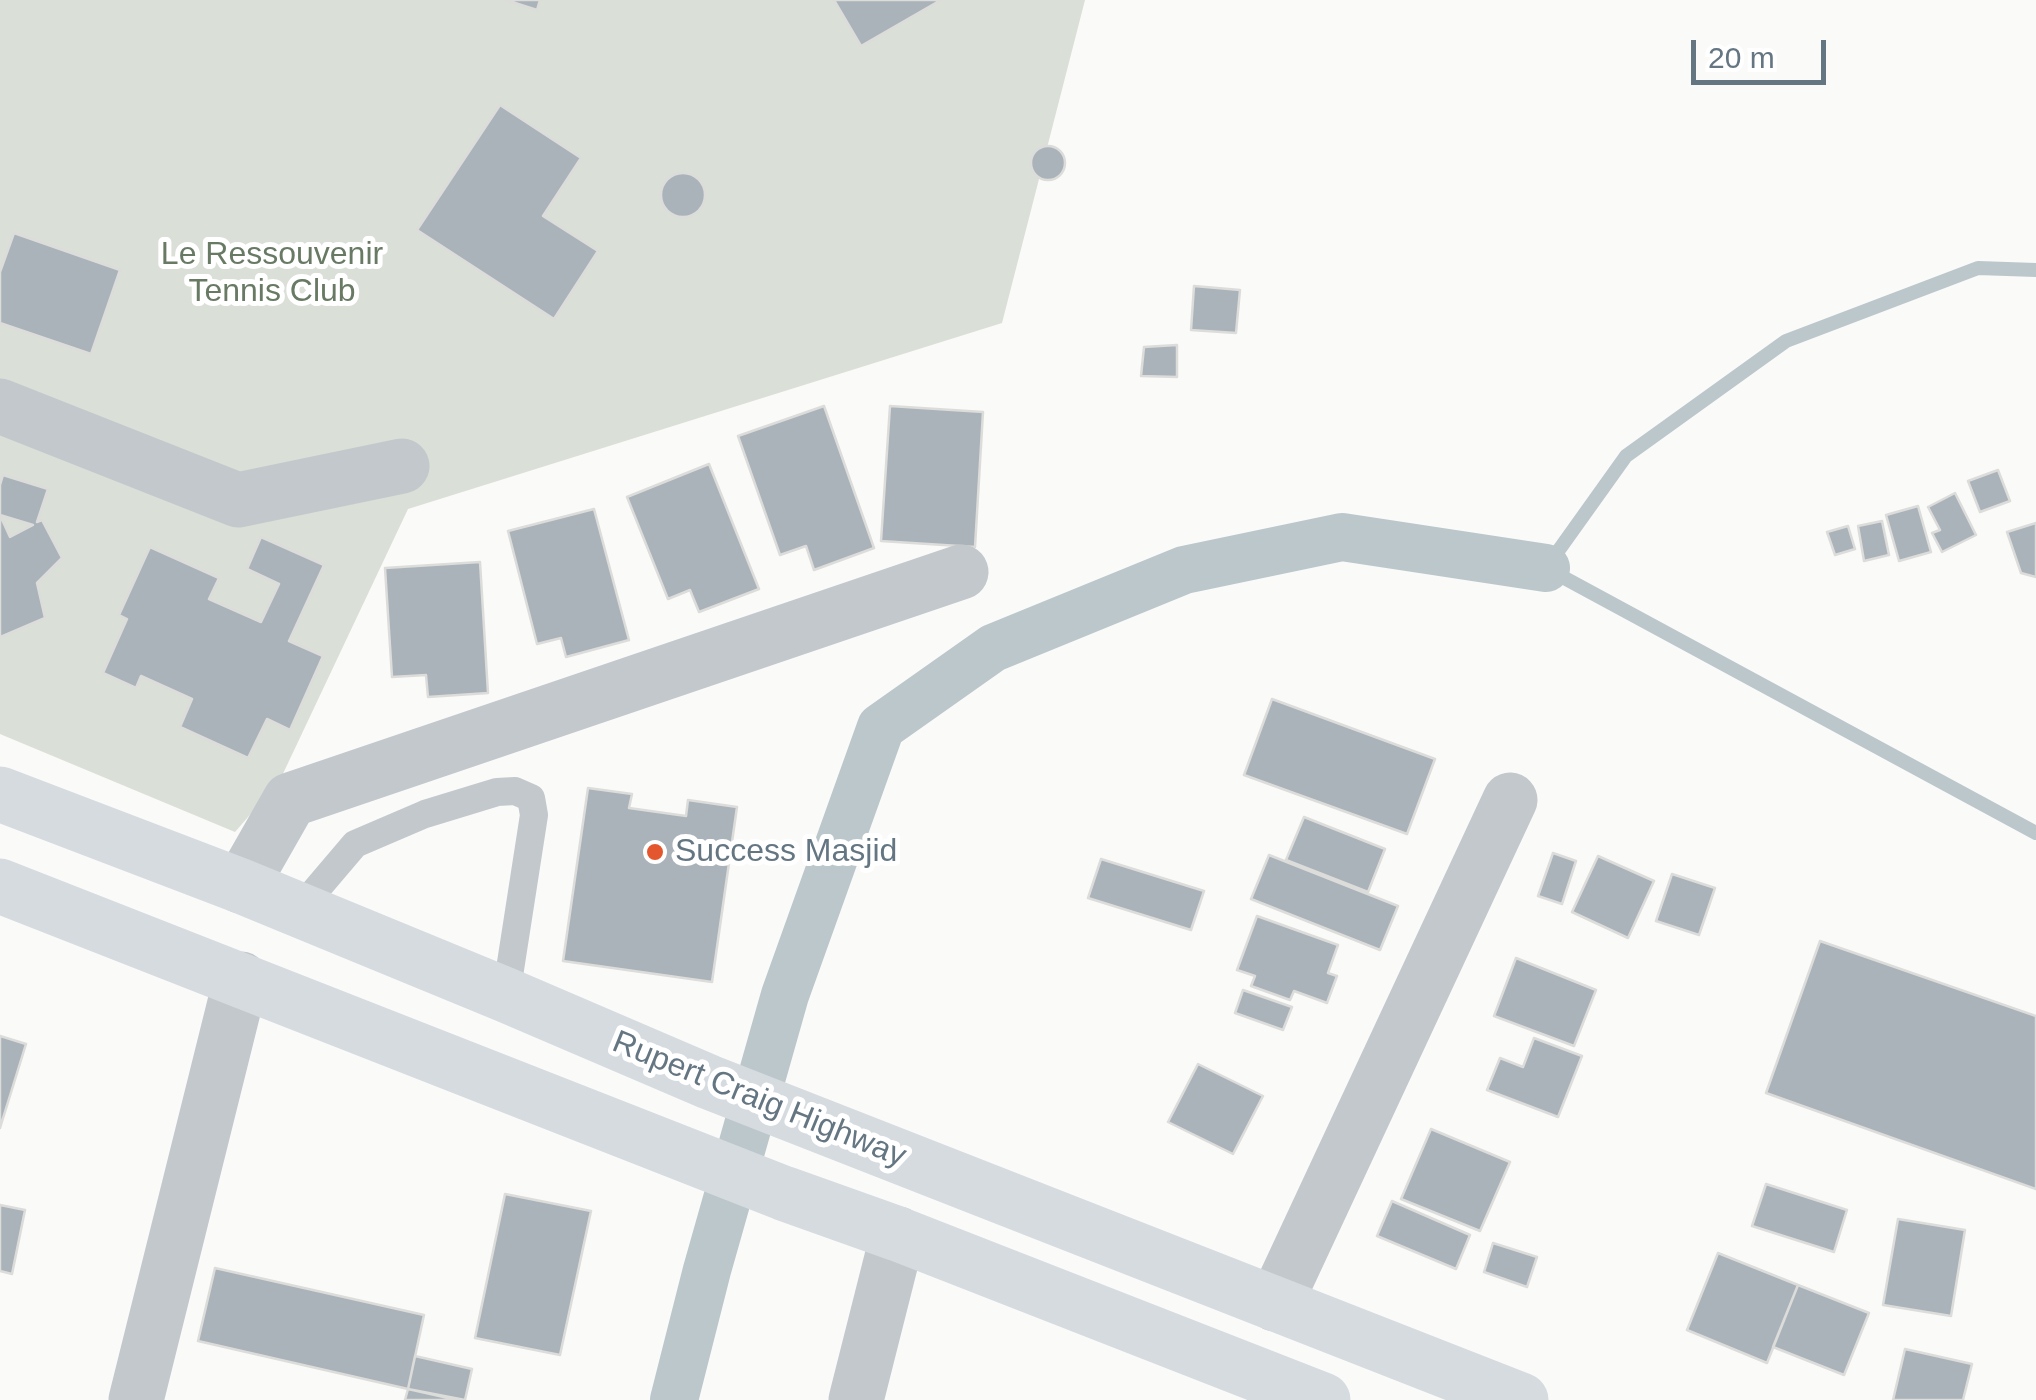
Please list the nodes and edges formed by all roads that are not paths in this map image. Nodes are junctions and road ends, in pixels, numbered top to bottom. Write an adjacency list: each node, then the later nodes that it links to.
1 (0, 406): 2 (street)
2 (402, 466)
3 (961, 572): 7 (street)
4 (0, 794): 7 (main road, Rupert Craig Highway)
5 (1510, 800): 12 (street)
6 (0, 886): 9 (main road)
7 (242, 886): 8 (main road, Rupert Craig Highway)
8 (298, 911): 10 (main road, Rupert Craig Highway); 10 (lane)
9 (242, 979): 11 (main road); 13 (street)
10 (506, 995): 12 (main road, Rupert Craig Highway)
11 (898, 1234): 14 (street); 15 (main road)
12 (1275, 1304): 16 (main road, Rupert Craig Highway)
13 (136, 1400)
14 (856, 1400)
15 (1324, 1400)
16 (1521, 1400)

